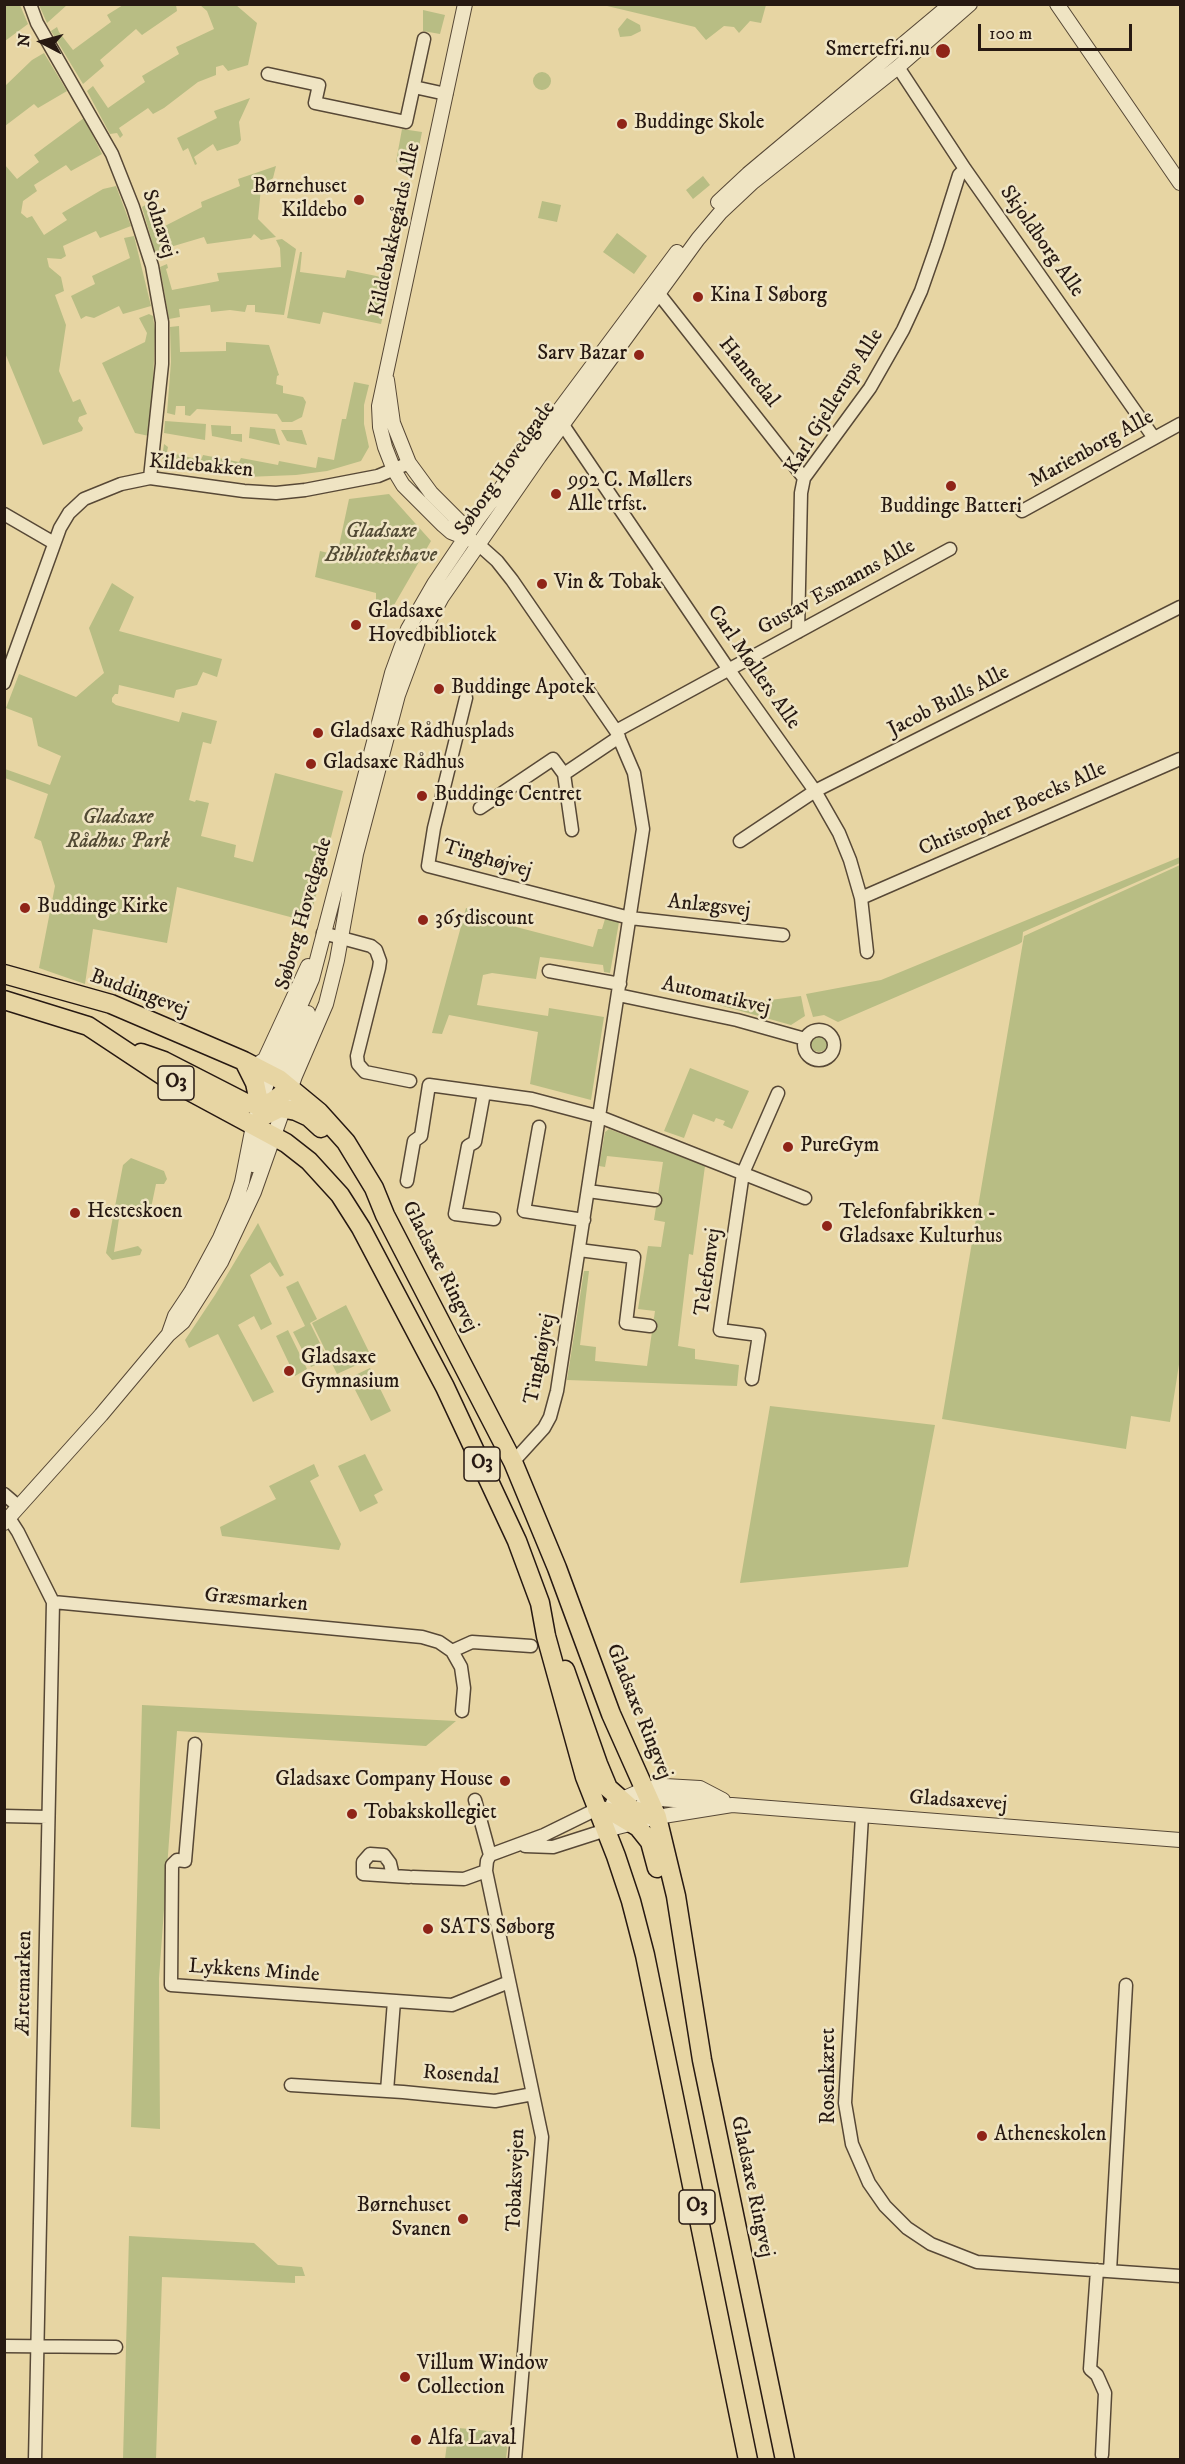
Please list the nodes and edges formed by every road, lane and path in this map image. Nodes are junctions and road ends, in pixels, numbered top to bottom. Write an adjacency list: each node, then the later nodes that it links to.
1 (30, 4): 21 (street, Solnavej)
2 (465, 4): 10 (street, Kildebakkegårds Alle)
3 (951, 4): 19 (street, Søborg Hovedgade)
4 (1057, 4): 12 (street)
5 (969, 5): 7 (street, Søborg Hovedgade)
6 (424, 39): 9 (street, Kildebakkegårds Alle)
7 (898, 67): 11 (street, Skjoldborg Alle); 13 (street, Søborg Hovedgade)
8 (268, 74): 9 (street, Kildebakkegårds Alle)
9 (414, 87): 10 (street)
10 (446, 94): 14 (street, Kildebakkegårds Alle)
11 (965, 169): 17 (street, Skjoldborg Alle); 22 (street, Karl Gjellerups Alle)
12 (1180, 183)
13 (659, 294): 16 (street, Søborg Hovedgade); 22 (street, Hannedal)
14 (386, 375): 18 (street, Kildebakkegårds Alle); 20 (street, Kildebakkegårds Alle)
15 (1180, 424): 17 (street, Marienborg Alle)
16 (563, 425): 27 (street, Søborg Hovedgade); 32 (street, Carl Møllers Alle)
17 (1154, 438): 23 (street, Marienborg Alle)
18 (409, 463): 20 (street, Kildebakken); 25 (street, Kildebakkegårds Alle)
19 (522, 463): 25 (street, Søborg Hovedgade); 27 (street)
20 (394, 470): 21 (street, Kildebakken); 25 (street, Kildebakkegårds Alle)
21 (150, 478): 26 (street, Kildebakken)
22 (804, 478): 30 (street, Karl Gjellerups Alle)
23 (1022, 511)
24 (4, 514): 26 (street)
25 (466, 536): 27 (street, Kildebakkegårds Alle); 31 (street); 44 (street, Søborg Hovedgade)
26 (54, 543): 33 (street, Kildebakken)
27 (478, 544): 31 (street, Søborg Hovedgade); 35 (street, Tinghøjvej)
28 (950, 549): 30 (street, Gustav Esmanns Alle)
29 (1180, 608): 38 (street, Jacob Bulls Alle)
30 (798, 632): 32 (street, Gustav Esmanns Alle)
31 (418, 641): 46 (street, Søborg Hovedgade)
32 (729, 670): 35 (street, Gustav Esmanns Alle); 38 (street, Carl Møllers Alle)
33 (4, 683)
34 (466, 698): 43 (street, Tinghøjvej)
35 (617, 734): 37 (street); 43 (street, Tinghøjvej)
36 (1180, 759): 42 (street, Christopher Boecks Alle)
37 (564, 774): 39 (street); 40 (street)
38 (815, 792): 41 (street, Jacob Bulls Alle); 42 (street, Carl Møllers Alle)
39 (480, 808)
40 (572, 830)
41 (740, 841)
42 (861, 898): 47 (street, Carl Møllers Alle)
43 (630, 918): 45 (street, Anlægsvej); 50 (street, Tinghøjvej)
44 (323, 933): 46 (street); 53 (street, Søborg Hovedgade); 53 (street)
45 (783, 935)
46 (341, 938): 53 (street, Søborg Hovedgade); 54 (street)
47 (867, 952)
48 (549, 971): 50 (street)
49 (4, 974): 53 (main road, Buddingevej / O3)
50 (619, 990): 52 (street, Automatikvej); 57 (street, Tinghøjvej)
51 (4, 1000): 58 (main road, O3)
52 (805, 1039)
53 (268, 1074): 58 (main road); 58 (main road); 62 (main road, Gladsaxe Ringvej / O3)
54 (410, 1081)
55 (484, 1092): 57 (street); 61 (street); 66 (street)
56 (778, 1093): 60 (street, Telefonvej)
57 (600, 1117): 60 (street); 63 (street, Tinghøjvej)
58 (271, 1120): 62 (main road); 70 (street); 70 (street); 77 (main road, O3)
59 (539, 1127): 67 (street)
60 (743, 1173): 64 (street); 71 (street, Telefonvej)
61 (407, 1181)
62 (374, 1188): 72 (main road, Gladsaxe Ringvej / O3)
63 (588, 1191): 65 (street); 67 (street, Tinghøjvej)
64 (805, 1197)
65 (655, 1200)
66 (494, 1219)
67 (584, 1220): 68 (street, Tinghøjvej)
68 (579, 1250): 69 (street); 72 (street, Tinghøjvej)
69 (650, 1326)
70 (168, 1335): 74 (street)
71 (752, 1378)
72 (513, 1462): 82 (main road, Gladsaxe Ringvej / O3)
73 (4, 1494): 74 (street)
74 (18, 1506): 75 (street)
75 (7, 1520): 76 (street, Ærtemarken)
76 (53, 1602): 78 (street, Græsmarken); 87 (street, Ærtemarken)
77 (539, 1641): 78 (street); 84 (main road, O3); 88 (main road)
78 (452, 1651): 79 (street)
79 (462, 1711)
80 (195, 1744): 97 (street, Lykkens Minde)
81 (475, 1800): 91 (street, Tobaksvejen)
82 (651, 1802): 83 (street, Gladsaxevej); 83 (street, Gladsaxevej); 88 (main road); 88 (street, Gladsaxevej); 94 (main road, Gladsaxe Ringvej / O3)
83 (732, 1805): 86 (street, Gladsaxevej)
84 (597, 1809): 88 (main road, O3); 90 (street)
85 (4, 1816): 87 (street)
86 (862, 1816): 89 (street, Gladsaxevej); 101 (street, Rosenkæret)
87 (48, 1817): 104 (street, Ærtemarken)
88 (623, 1818): 90 (street); 94 (main road); 109 (main road, O3)
89 (1180, 1840)
90 (518, 1846): 91 (street)
91 (490, 1855): 92 (street, Tobaksvejen)
92 (486, 1871): 93 (street); 95 (street, Tobaksvejen)
93 (393, 1876)
94 (688, 1973): 110 (main road, Gladsaxe Ringvej / O3)
95 (509, 1982): 97 (street, Lykkens Minde); 100 (street, Tobaksvejen)
96 (1126, 1985): 101 (street)
97 (394, 2001): 99 (street)
98 (291, 2085): 99 (street, Rosendal)
99 (387, 2091): 100 (street, Rosendal)
100 (533, 2094): 108 (street, Tobaksvejen)
101 (1103, 2271): 102 (street, Rosenkæret); 106 (street)
102 (1180, 2276)
103 (4, 2346): 104 (street)
104 (38, 2347): 105 (street); 107 (street, Ærtemarken)
105 (116, 2347)
106 (1102, 2455)
107 (35, 2460)
108 (516, 2460)
109 (748, 2460)
110 (785, 2460)

